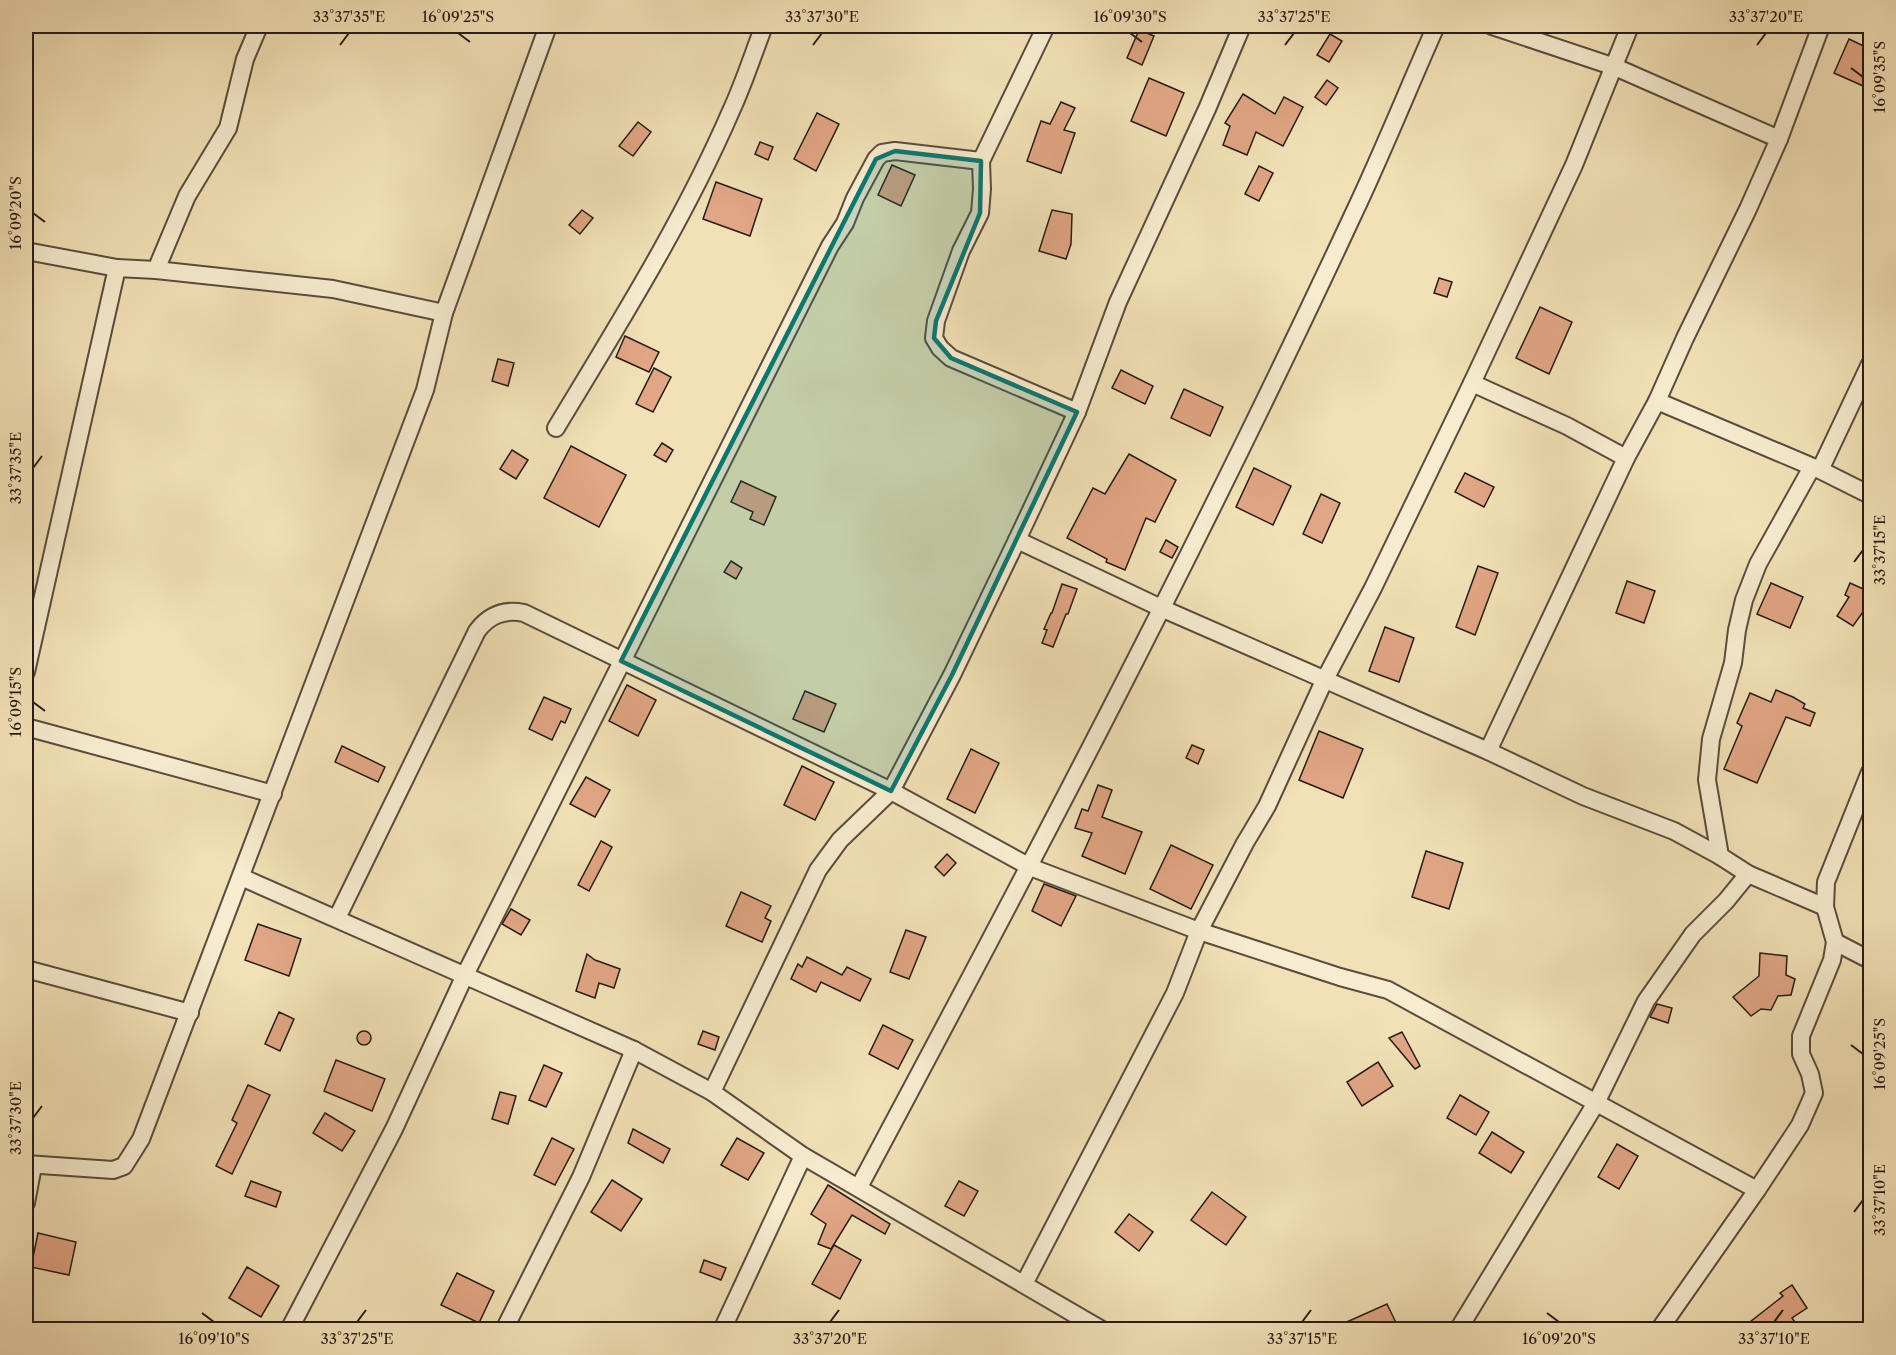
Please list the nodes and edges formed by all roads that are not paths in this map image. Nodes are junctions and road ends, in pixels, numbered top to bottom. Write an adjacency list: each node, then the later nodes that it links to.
1 (259, 26): 15 (street)
2 (548, 26): 16 (street)
3 (764, 26): 21 (street)
4 (1046, 26): 12 (street)
5 (1242, 26): 20 (street)
6 (1436, 26): 26 (street)
7 (1492, 26): 10 (street)
8 (1630, 26): 10 (street)
9 (1821, 26): 11 (street)
10 (1615, 67): 11 (street); 18 (street)
11 (1779, 139): 19 (street)
12 (981, 161): 20 (street); 27 (street)
13 (26, 251): 14 (street)
14 (117, 267): 15 (street); 28 (street)
15 (156, 270): 16 (street)
16 (444, 313): 34 (street)
17 (1870, 364): 23 (street)
18 (1473, 383): 22 (street); 29 (street)
19 (1657, 401): 22 (street); 23 (street)
20 (1077, 412): 25 (street)
21 (556, 428)
22 (1626, 458): 31 (street)
23 (1816, 469): 24 (street); 35 (street)
24 (1870, 495)
25 (1017, 540): 26 (street); 33 (street)
26 (1161, 608): 29 (street); 36 (street)
27 (621, 661): 33 (street); 40 (street); 45 (street)
28 (26, 672)
29 (1324, 681): 31 (street); 41 (street)
30 (26, 727): 34 (street)
31 (1488, 751): 35 (street)
32 (1870, 772): 39 (street)
33 (891, 791): 36 (street); 48 (street)
34 (273, 794): 38 (street)
35 (1720, 856): 37 (street)
36 (1030, 867): 41 (street); 52 (street)
37 (1748, 874): 39 (street); 49 (street)
38 (242, 877): 40 (street); 46 (street)
39 (1825, 907): 42 (street)
40 (338, 918): 45 (street)
41 (1199, 931): 49 (street); 55 (street)
42 (1835, 942): 43 (street); 53 (street)
43 (1870, 960)
44 (26, 969): 46 (street)
45 (465, 975): 47 (street); 57 (street)
46 (190, 1013): 51 (street)
47 (634, 1050): 48 (street); 58 (street)
48 (712, 1092): 50 (street)
49 (1596, 1103): 53 (street); 61 (street)
50 (803, 1156): 52 (street); 59 (street)
51 (29, 1165): 54 (street)
52 (859, 1187): 55 (street)
53 (1757, 1190): 62 (street)
54 (26, 1203)
55 (1024, 1284): 56 (street)
56 (1077, 1324): 60 (street)
57 (289, 1329)
58 (504, 1329)
59 (722, 1329)
60 (1102, 1329)
61 (1458, 1329)
62 (1659, 1329)

